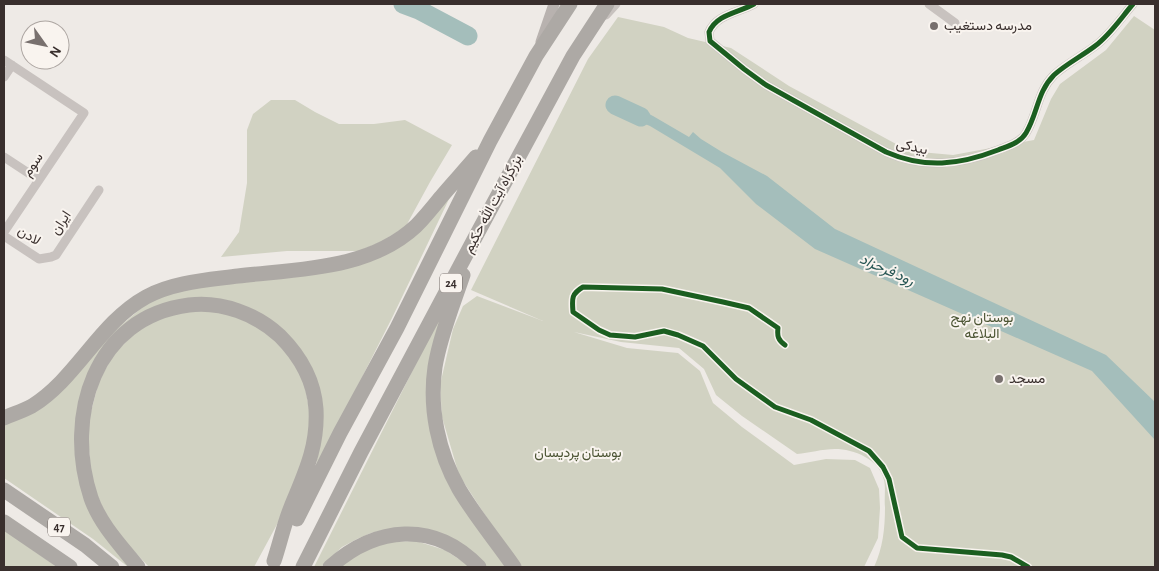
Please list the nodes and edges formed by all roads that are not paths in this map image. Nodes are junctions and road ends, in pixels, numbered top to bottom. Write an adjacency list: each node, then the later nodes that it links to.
1 (554, 4): 9 (main road)
2 (570, 4): 9 (highway, 24)
3 (607, 4): 10 (highway, بزرگراه آیت الله حکیم / 24)
4 (616, 4): 10 (street)
5 (754, 4): 7 (street, بیدکی)
6 (929, 4): 8 (street)
7 (1134, 4)
8 (955, 23)
9 (536, 56): 13 (highway, 24)
10 (573, 56): 18 (highway, بزرگراه آیت الله حکیم / 24)
11 (8, 62): 12 (street); 15 (street, سوم)
12 (4, 77)
13 (490, 141): 21 (highway); 24 (highway, 24)
14 (4, 157): 15 (street)
15 (39, 180): 17 (street, سوم)
16 (98, 190): 20 (street, ایران)
17 (4, 232)
18 (477, 234): 28 (highway, بزرگراه آیت الله حکیم / 24); 31 (highway)
19 (4, 236): 20 (street, لادن)
20 (39, 259)
21 (4, 418)
22 (4, 490): 26 (highway, 47)
23 (4, 522): 25 (highway, 47)
24 (273, 564): 27 (highway)
25 (70, 567)
26 (112, 567)
27 (138, 567)
28 (303, 567)
29 (330, 567): 30 (highway)
30 (479, 567)
31 (514, 567)

